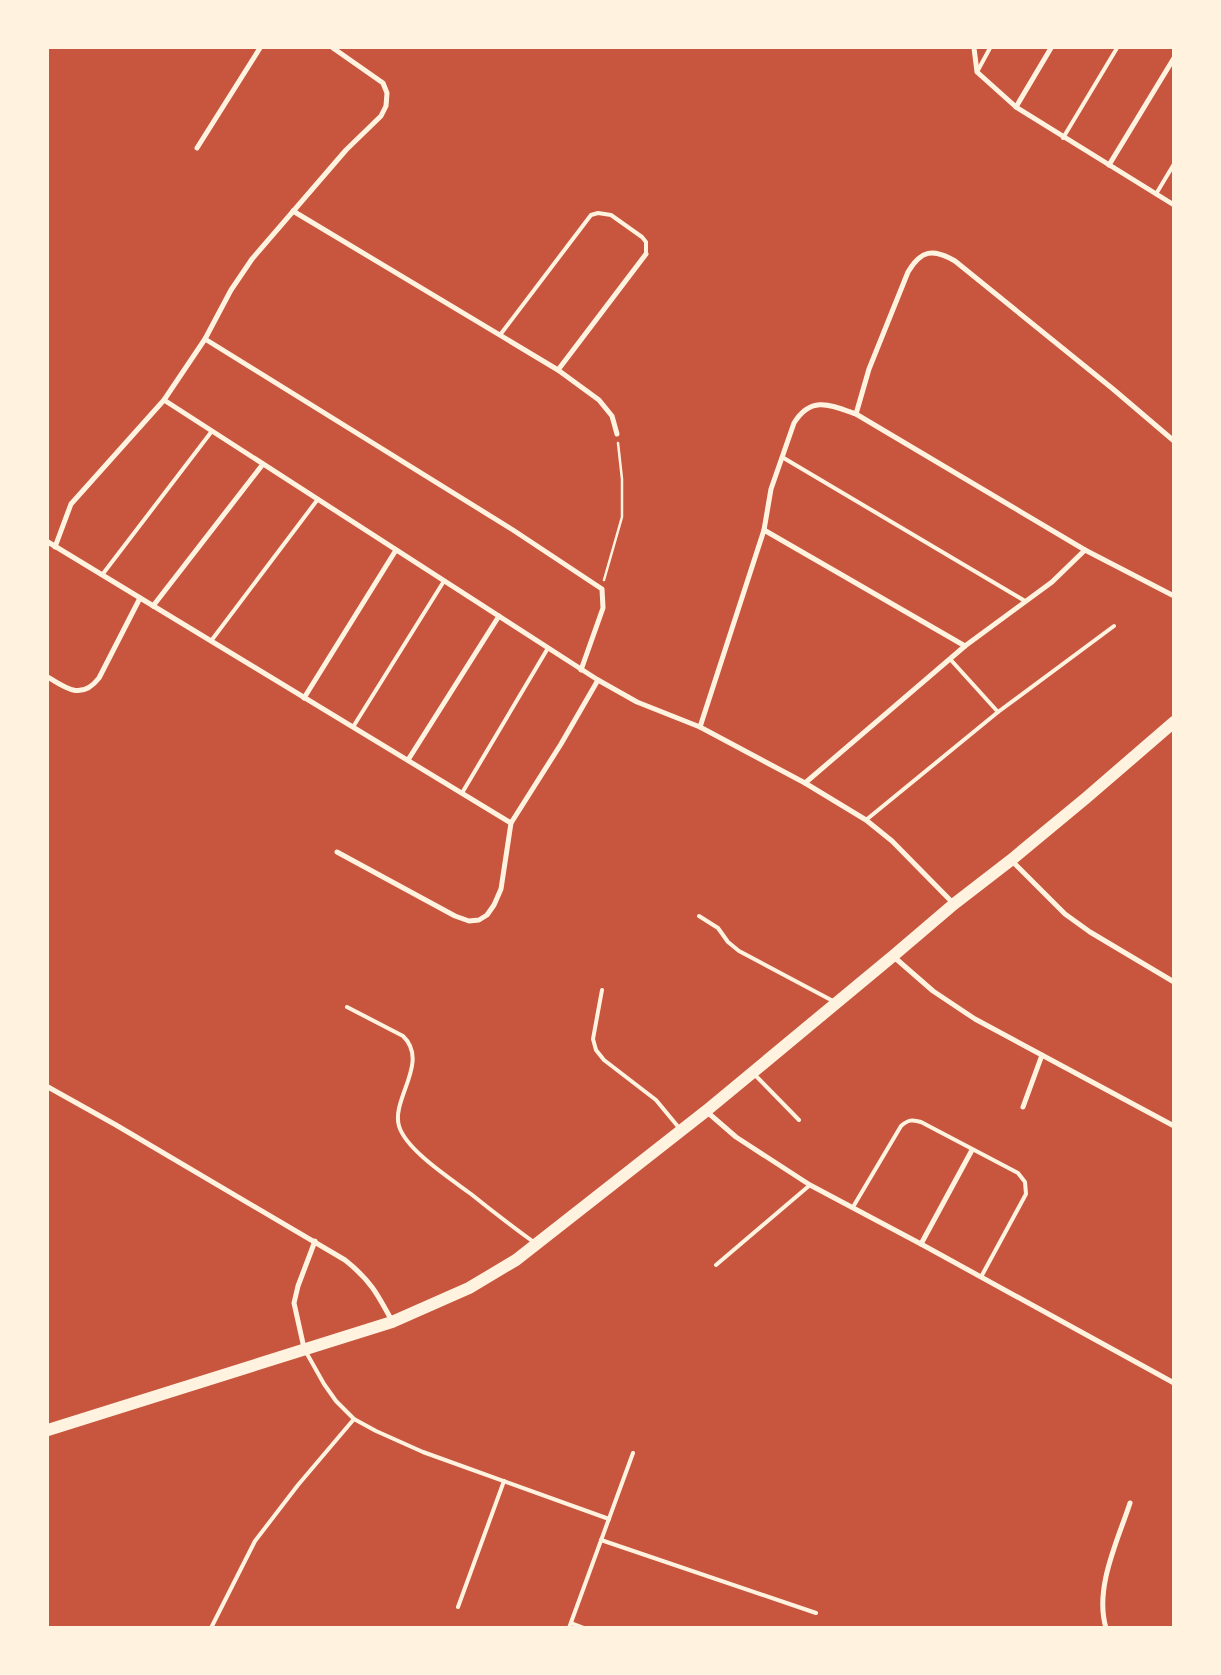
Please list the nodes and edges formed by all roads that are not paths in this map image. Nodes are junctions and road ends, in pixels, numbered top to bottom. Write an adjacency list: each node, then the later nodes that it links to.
1 (260, 48): 11 (street)
2 (333, 48): 16 (street)
3 (974, 48): 8 (street)
4 (990, 48): 8 (lane)
5 (1051, 48): 9 (street)
6 (1117, 48): 10 (lane)
7 (1174, 58): 13 (street)
8 (977, 72): 9 (street)
9 (1016, 108): 10 (street)
10 (1063, 138): 13 (street)
11 (197, 148)
12 (1174, 164): 14 (lane)
13 (1109, 165): 14 (street)
14 (1156, 194): 15 (street)
15 (1174, 205)
16 (293, 211): 18 (street); 19 (street)
17 (646, 254): 18 (lane); 20 (street)
18 (500, 335): 20 (street)
19 (206, 339): 21 (street); 46 (street)
20 (558, 370): 24 (street)
21 (164, 400): 23 (street); 31 (street)
22 (856, 414): 25 (street); 26 (street); 33 (street)
23 (212, 431): 27 (street); 34 (lane)
24 (617, 434)
25 (1174, 441)
26 (782, 457): 29 (street); 38 (lane)
27 (262, 464): 28 (street); 39 (street)
28 (318, 500): 32 (street); 42 (lane)
29 (764, 530): 43 (street); 53 (street)
30 (48, 542): 31 (street)
31 (56, 547): 34 (street)
32 (396, 550): 35 (street); 49 (street)
33 (1084, 550): 36 (street); 38 (street)
34 (102, 575): 37 (street)
35 (444, 581): 40 (street); 52 (lane)
36 (1174, 596)
37 (140, 598): 39 (street); 47 (street)
38 (1025, 601): 43 (street)
39 (153, 606): 42 (street)
40 (499, 616): 44 (street); 54 (street)
41 (1114, 626): 50 (lane)
42 (211, 641): 49 (street)
43 (965, 646): 45 (street)
44 (548, 648): 46 (street); 56 (lane)
45 (950, 659): 50 (lane); 55 (street)
46 (581, 670): 48 (street)
47 (48, 677)
48 (598, 680): 53 (street); 58 (street)
49 (304, 698): 52 (street)
50 (998, 712): 57 (lane)
51 (1174, 722): 60 (main road)
52 (354, 727): 54 (street)
53 (700, 727): 55 (street)
54 (408, 760): 56 (street)
55 (804, 783): 57 (street)
56 (462, 793): 58 (street)
57 (866, 820): 61 (street)
58 (511, 823): 59 (street)
59 (337, 852)
60 (1011, 860): 61 (main road); 64 (street)
61 (954, 904): 63 (main road)
62 (699, 916): 66 (lane)
63 (893, 956): 66 (main road); 68 (street)
64 (1174, 982)
65 (602, 990): 75 (lane)
66 (837, 1003): 69 (main road)
67 (347, 1007): 80 (lane)
68 (1042, 1055): 71 (street); 74 (street)
69 (753, 1072): 72 (main road); 73 (lane)
70 (48, 1088): 79 (street)
71 (1023, 1107)
72 (706, 1111): 75 (main road); 77 (street)
73 (799, 1120)
74 (1174, 1126)
75 (681, 1130): 80 (main road)
76 (972, 1150): 78 (lane); 81 (street); 83 (lane)
77 (810, 1185): 78 (street); 82 (lane)
78 (853, 1207): 81 (street)
79 (315, 1241): 84 (street); 85 (street)
80 (536, 1244): 84 (main road)
81 (921, 1244): 83 (street)
82 (716, 1265)
83 (981, 1277): 86 (street)
84 (392, 1322): 85 (main road)
85 (304, 1348): 87 (lane); 88 (main road)
86 (1174, 1384)
87 (354, 1419): 90 (lane); 97 (lane)
88 (48, 1430)
89 (633, 1453): 92 (lane)
90 (504, 1481): 92 (lane); 94 (lane)
91 (1130, 1503): 99 (street)
92 (609, 1519): 93 (lane)
93 (601, 1540): 95 (lane); 96 (lane)
94 (458, 1607)
95 (816, 1613)
96 (570, 1625): 98 (lane)
97 (211, 1628)
98 (584, 1628)
99 (1106, 1628)

